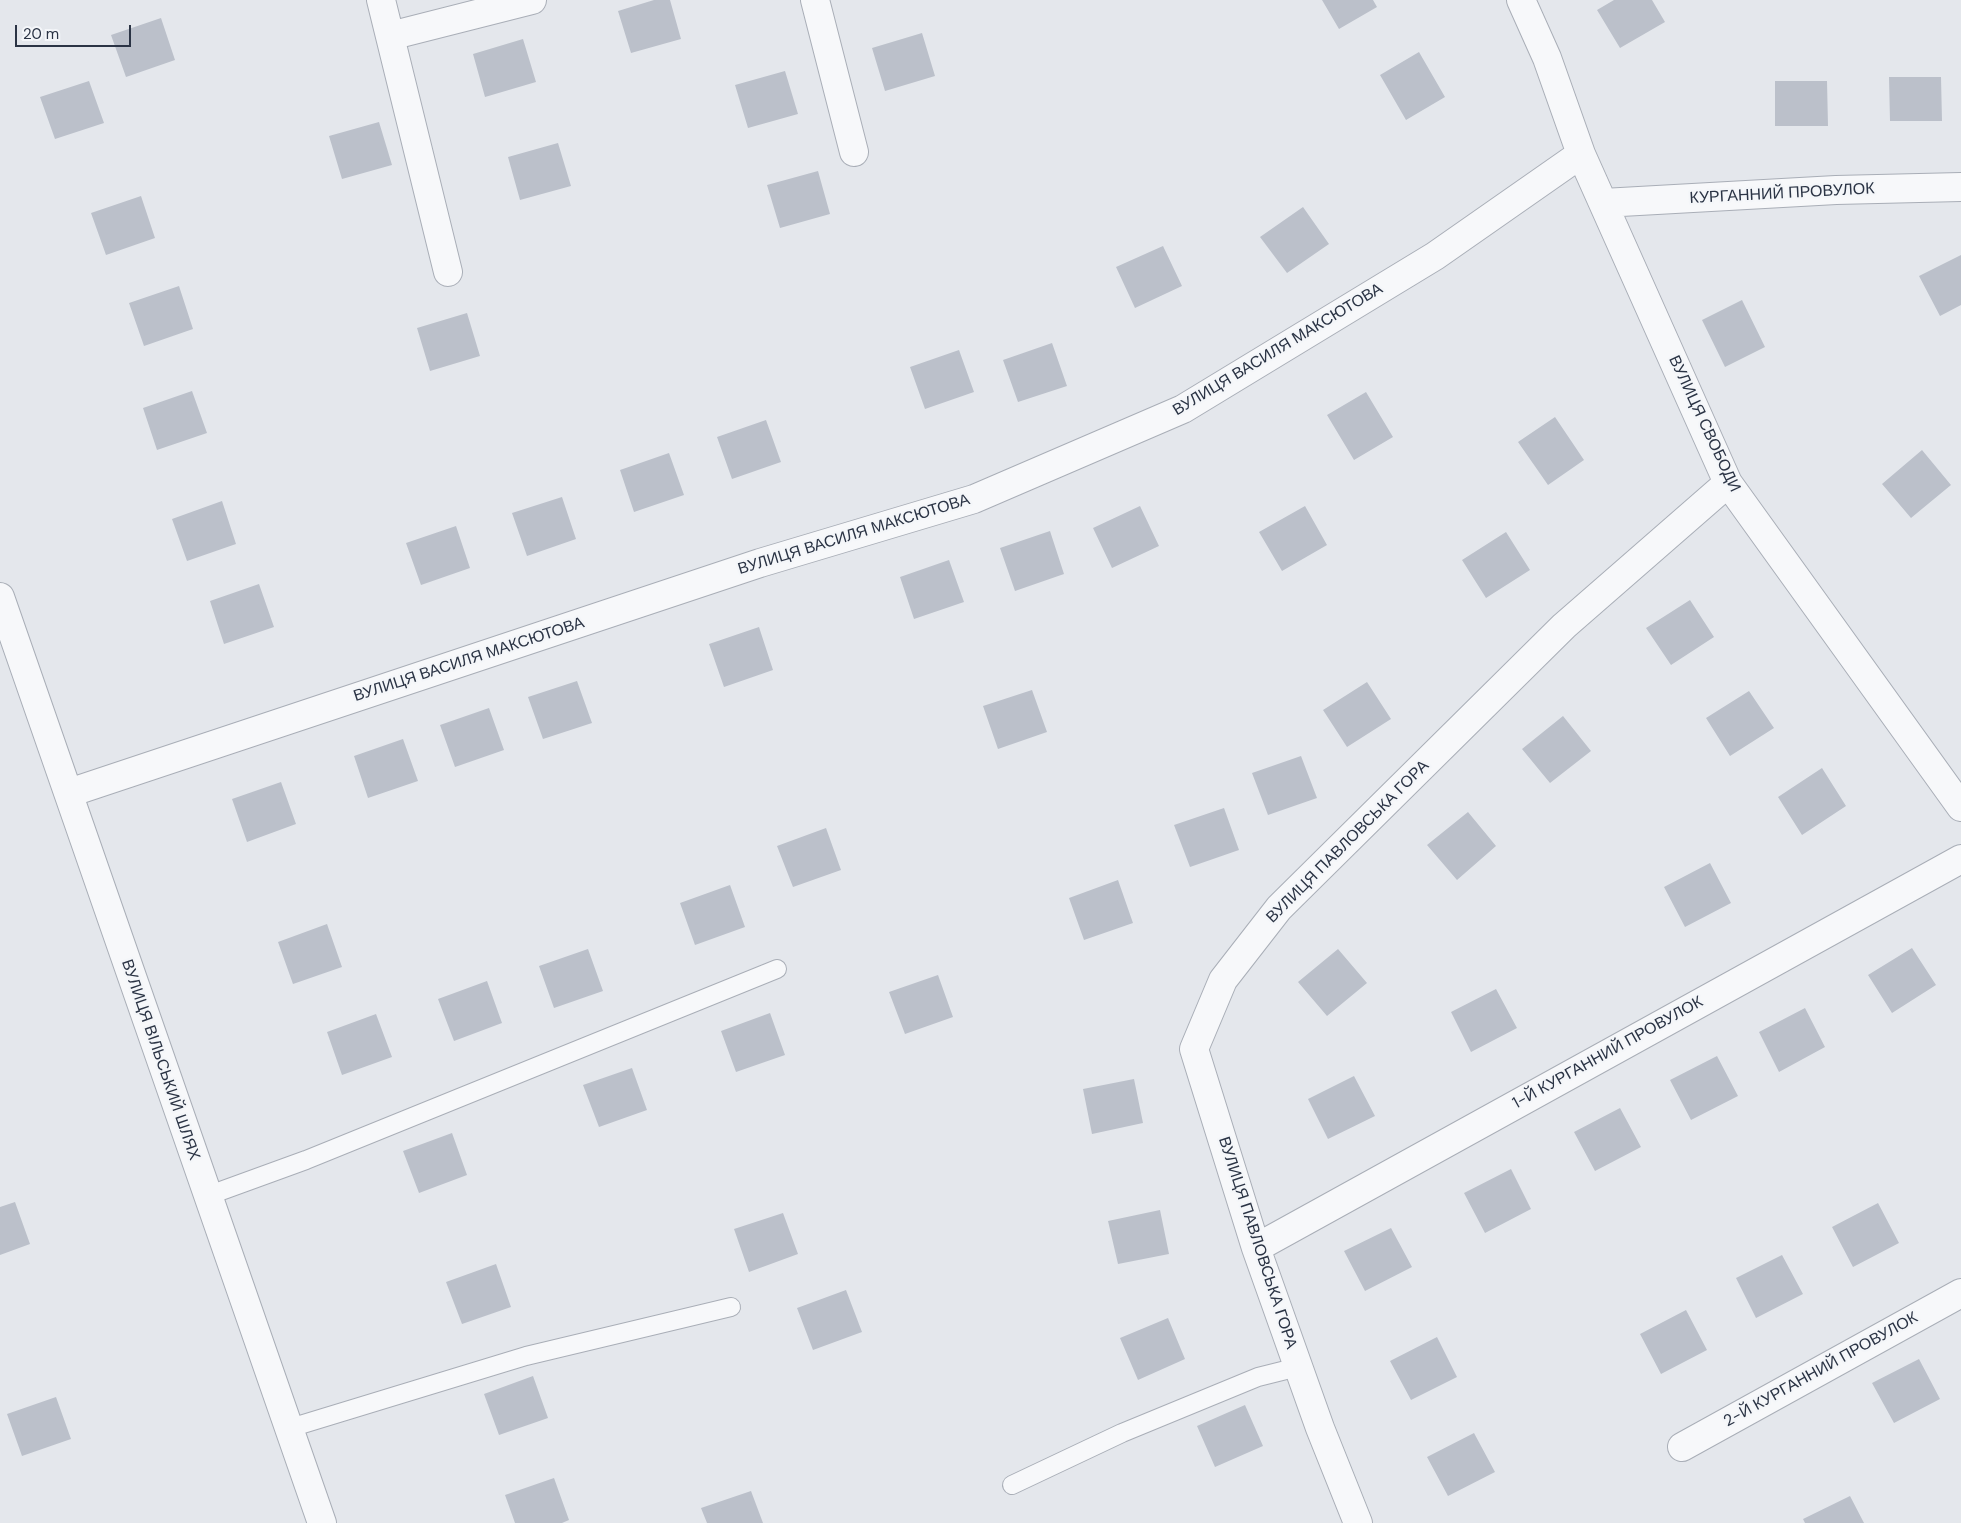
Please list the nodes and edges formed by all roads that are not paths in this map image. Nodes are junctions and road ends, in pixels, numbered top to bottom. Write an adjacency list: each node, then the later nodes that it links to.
1 (381, 0): 5 (street)
2 (532, 0): 5 (street)
3 (815, 0): 6 (street)
4 (1520, 0): 7 (street, ВУЛИЦЯ СВОБОДИ)
5 (390, 36): 10 (street)
6 (854, 152)
7 (1581, 154): 9 (street, ВУЛИЦЯ СВОБОДИ); 13 (street, ВУЛИЦЯ ВАСИЛЯ МАКСЮТОВА)
8 (1961, 187): 9 (street, КУРГАННИЙ ПРОВУЛОК)
9 (1603, 203): 11 (street, ВУЛИЦЯ СВОБОДИ)
10 (448, 272)
11 (1728, 483): 14 (street, ВУЛИЦЯ СВОБОДИ); 18 (street, ВУЛИЦЯ ПАВЛОВСЬКА ГОРА)
12 (0, 597): 13 (street, ВУЛИЦЯ ВІЛЬСЬКИЙ ШЛЯХ)
13 (69, 793): 17 (street, ВУЛИЦЯ ВІЛЬСЬКИЙ ШЛЯХ)
14 (1961, 807)
15 (1961, 859): 18 (street, 1-Й КУРГАННИЙ ПРОВУЛОК)
16 (777, 969): 17 (lane)
17 (206, 1196): 22 (street, ВУЛИЦЯ ВІЛЬСЬКИЙ ШЛЯХ)
18 (1256, 1248): 21 (street, ВУЛИЦЯ ПАВЛОВСЬКА ГОРА)
19 (1961, 1293): 23 (street, 2-Й КУРГАННИЙ ПРОВУЛОК)
20 (730, 1307): 22 (lane)
21 (1298, 1367): 24 (lane); 26 (street, ВУЛИЦЯ ПАВЛОВСЬКА ГОРА)
22 (290, 1428): 25 (street, ВУЛИЦЯ ВІЛЬСЬКИЙ ШЛЯХ)
23 (1682, 1447)
24 (1012, 1485)
25 (322, 1523)
26 (1358, 1523)

